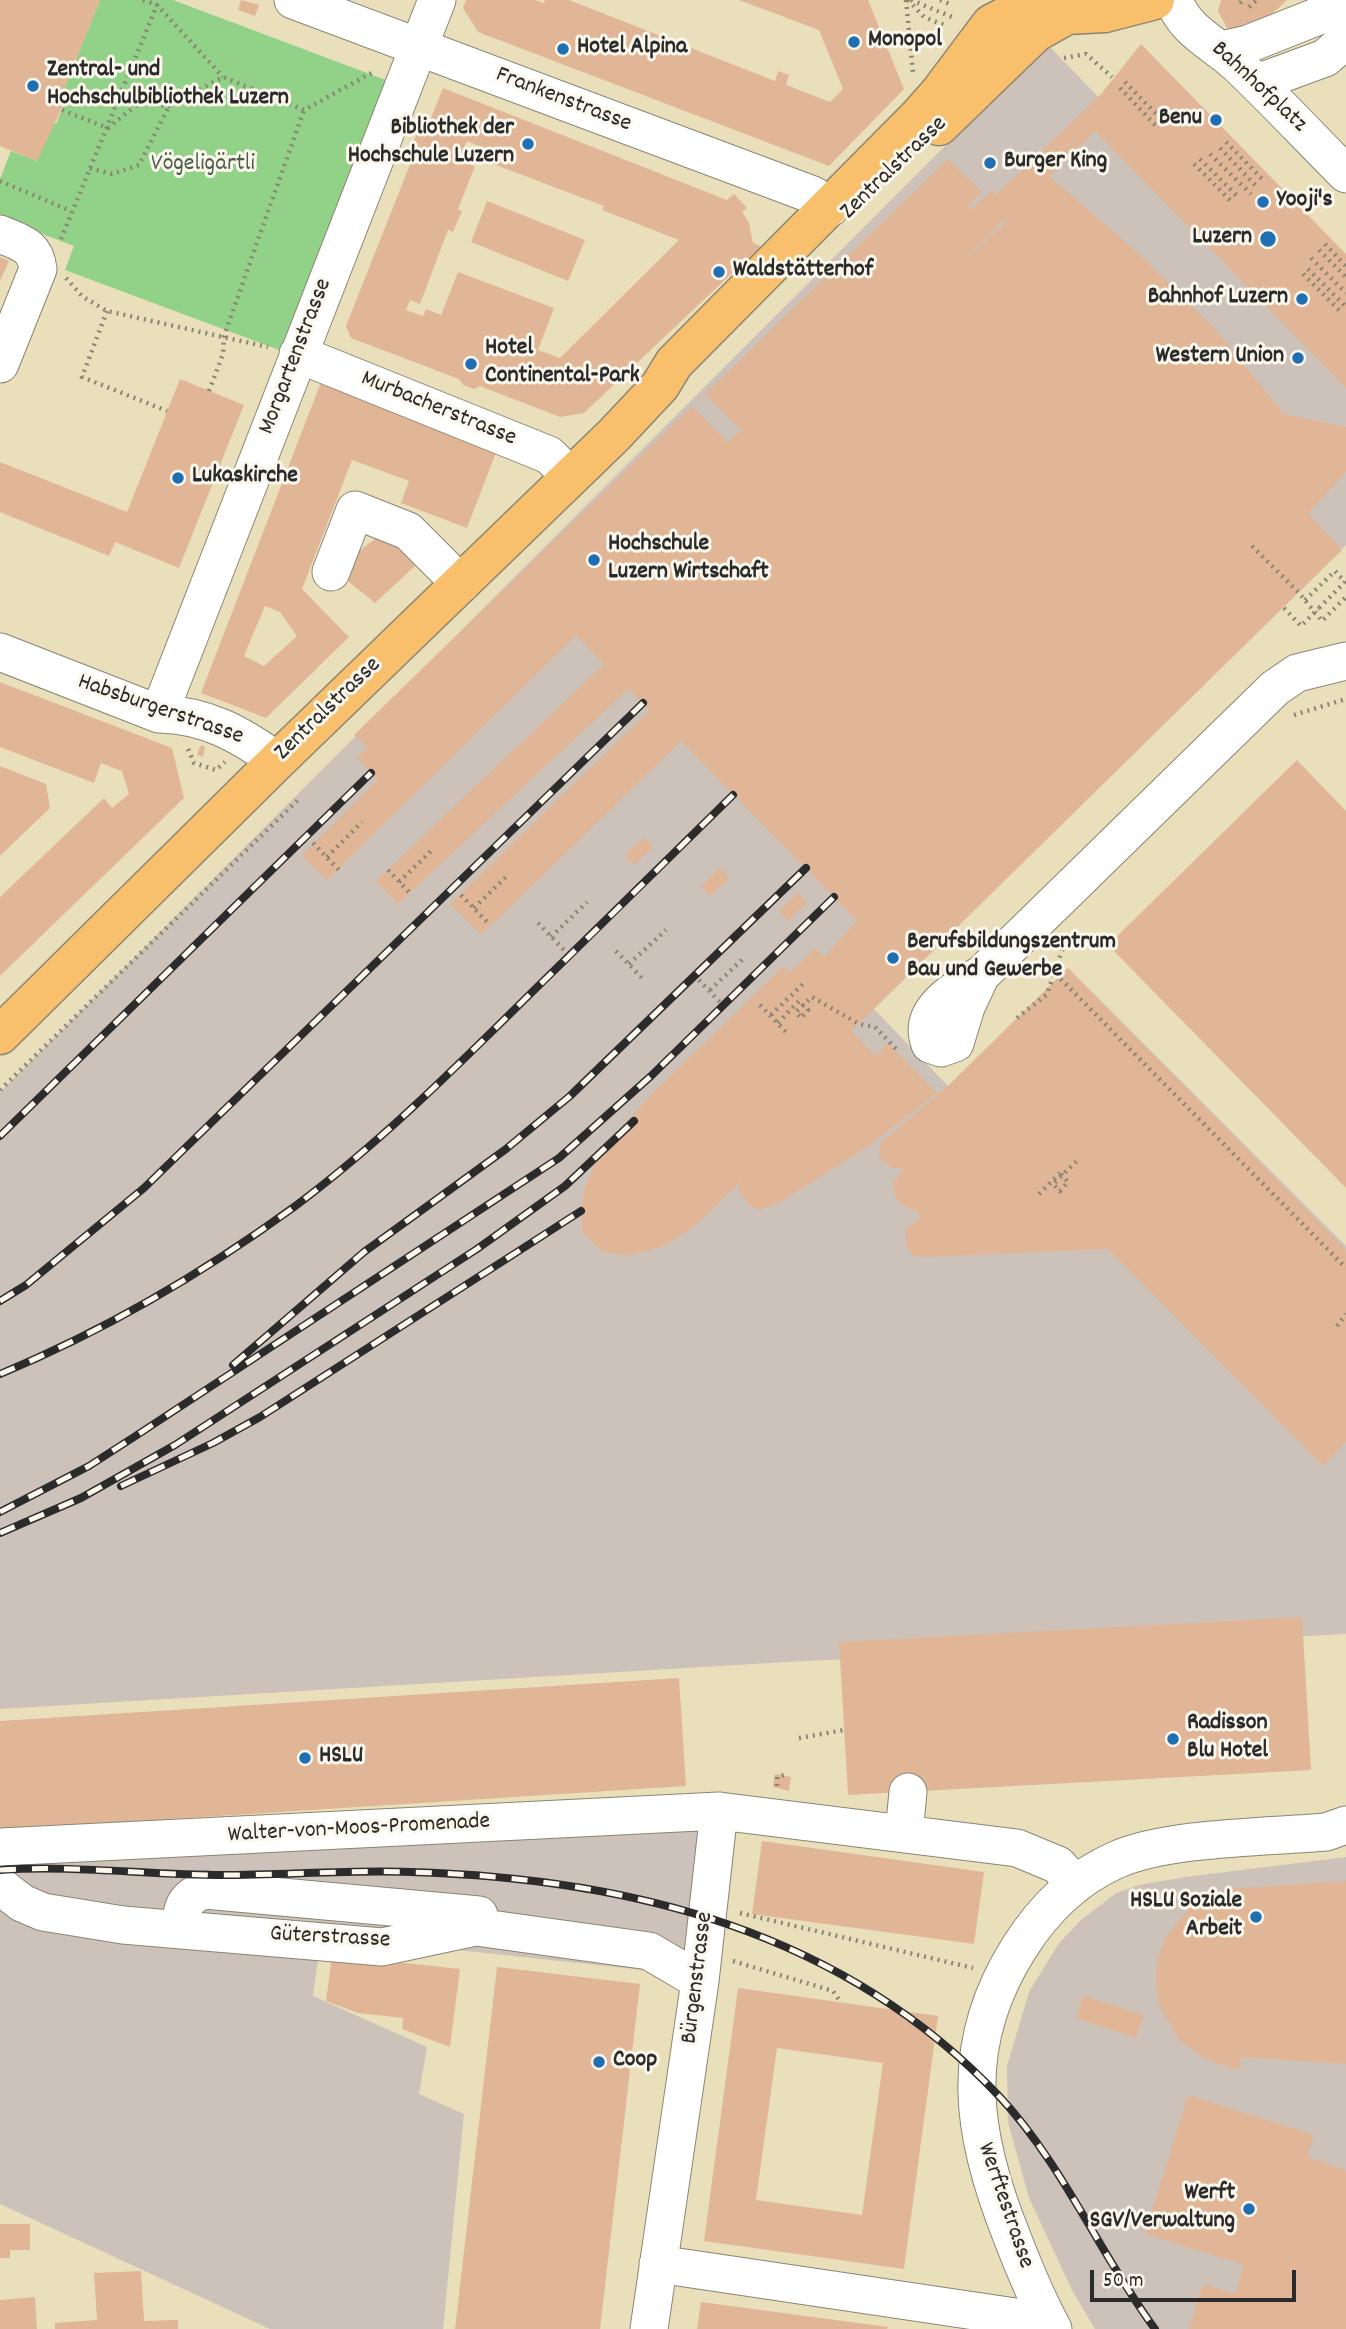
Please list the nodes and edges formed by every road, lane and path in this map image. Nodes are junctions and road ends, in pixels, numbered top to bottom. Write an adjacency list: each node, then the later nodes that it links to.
1 (143, 0): 9 (path)
2 (293, 0): 18 (street, Frankenstrasse)
3 (437, 0): 18 (street, Morgartenstrasse)
4 (909, 0): 14 (path); 15 (path)
5 (943, 0): 10 (path)
6 (1155, 0): 11 (main road, Zentralstrasse)
7 (1174, 0): 19 (street, Bahnhofplatz)
8 (1320, 0): 13 (street)
9 (158, 3): 22 (path); 32 (path)
10 (952, 5)
11 (1033, 5): 47 (main road, Zentralstrasse); 66 (main road, Zentralstrasse)
12 (1346, 5): 19 (street)
13 (1293, 6): 19 (street)
14 (952, 17)
15 (944, 25)
16 (1346, 26): 19 (street)
17 (1346, 40): 25 (street)
18 (418, 47): 29 (path); 47 (street, Frankenstrasse); 64 (street, Morgartenstrasse)
19 (1234, 47): 25 (street, Bahnhofplatz)
20 (1064, 58): 23 (path)
21 (1346, 63): 25 (street)
22 (223, 77): 27 (path); 29 (path)
23 (1112, 77)
24 (1125, 82): 30 (path)
25 (1257, 83): 39 (street, Bahnhofplatz)
26 (1119, 88): 31 (path)
27 (169, 106): 32 (path); 38 (path)
28 (62, 110): 32 (path)
29 (304, 110): 63 (path)
30 (1163, 121)
31 (1157, 127)
32 (108, 128): 38 (path)
33 (1226, 142): 41 (path)
34 (1220, 148): 42 (path)
35 (1210, 154): 43 (path)
36 (1200, 159): 44 (path)
37 (1194, 164): 45 (path)
38 (90, 169): 48 (path)
39 (1336, 177): 46 (path)
40 (0, 181): 48 (path)
41 (1264, 181)
42 (1257, 187)
43 (1251, 194)
44 (1239, 198)
45 (1233, 203)
46 (1299, 205)
47 (830, 208): 66 (main road, Zentralstrasse)
48 (72, 211): 52 (path)
49 (0, 234): 52 (street)
50 (1325, 244): 54 (path)
51 (1319, 250): 58 (path)
52 (36, 254): 65 (street)
53 (1311, 258): 59 (path)
54 (1346, 266)
55 (1308, 269): 60 (path)
56 (1303, 274): 62 (path)
57 (65, 276): 61 (path)
58 (1346, 278)
59 (1346, 293)
60 (1346, 307)
61 (107, 311): 63 (path); 68 (path)
62 (1341, 312)
63 (224, 336): 64 (path); 67 (path)
64 (298, 354): 69 (street, Murbacherstrasse); 78 (street, Morgartenstrasse)
65 (0, 364)
66 (660, 386): 69 (main road, Zentralstrasse)
67 (209, 391)
68 (167, 411)
69 (572, 477): 72 (main road, Zentralstrasse)
70 (1252, 546): 74 (path)
71 (331, 572): 72 (street)
72 (460, 584): 79 (main road, Zentralstrasse)
73 (1346, 597): 74 (path)
74 (1307, 598): 75 (path, bridge)
75 (1284, 608)
76 (0, 652): 78 (street, Habsburgerstrasse)
77 (1346, 661): 97 (street)
78 (159, 714): 79 (street, Habsburgerstrasse)
79 (277, 761): 114 (main road, Zentralstrasse)
80 (298, 800): 116 (path)
81 (362, 822): 84 (path)
82 (313, 843): 84 (path)
83 (433, 849): 88 (path)
84 (327, 857): 85 (path)
85 (339, 870)
86 (388, 870): 88 (path)
87 (508, 875): 92 (path)
88 (399, 882): 89 (path)
89 (412, 895)
90 (461, 895): 92 (path)
91 (587, 902): 96 (path)
92 (474, 908): 93 (path)
93 (488, 923)
94 (538, 923): 96 (path)
95 (666, 930): 101 (path)
96 (551, 937): 98 (path)
97 (1029, 941): 103 (street); 119 (path)
98 (565, 951)
99 (616, 951): 101 (path)
100 (744, 958): 107 (path)
101 (629, 964): 104 (path)
102 (1058, 964): 112 (path)
103 (981, 975)
104 (643, 979)
105 (699, 980): 107 (path)
106 (805, 982): 111 (path)
107 (710, 990): 109 (path)
108 (812, 997): 113 (path)
109 (720, 1002)
110 (760, 1005): 111 (path)
111 (771, 1015): 113 (path)
112 (1017, 1018)
113 (778, 1023): 115 (path)
114 (0, 1035)
115 (789, 1035)
116 (0, 1090)
117 (1060, 1175): 117 (path); 118 (path)
118 (1039, 1194)
119 (1346, 1268)
120 (1346, 1314): 121 (path)
121 (1337, 1326)
122 (844, 1730): 123 (path)
123 (799, 1738)
124 (783, 1775): 125 (path)
125 (781, 1789)
126 (908, 1792): 129 (street)
127 (719, 1811): 129 (street); 130 (street, Walter-von-Moos-Promenade); 133 (street, Bürgenstrasse)
128 (1346, 1825): 131 (street, Werftestrasse)
129 (904, 1833): 131 (street)
130 (0, 1847)
131 (1075, 1885): 135 (street, Werftestrasse)
132 (0, 1886): 134 (street, Güterstrasse)
133 (708, 1907): 134 (street, Bürgenstrasse); 135 (path)
134 (702, 1967): 136 (path); 137 (street, Bürgenstrasse)
135 (1004, 1975): 138 (street, Werftestrasse)
136 (841, 2003)
137 (658, 2264): 138 (street); 139 (street, Bürgenstrasse)
138 (1051, 2325)
139 (649, 2329)

